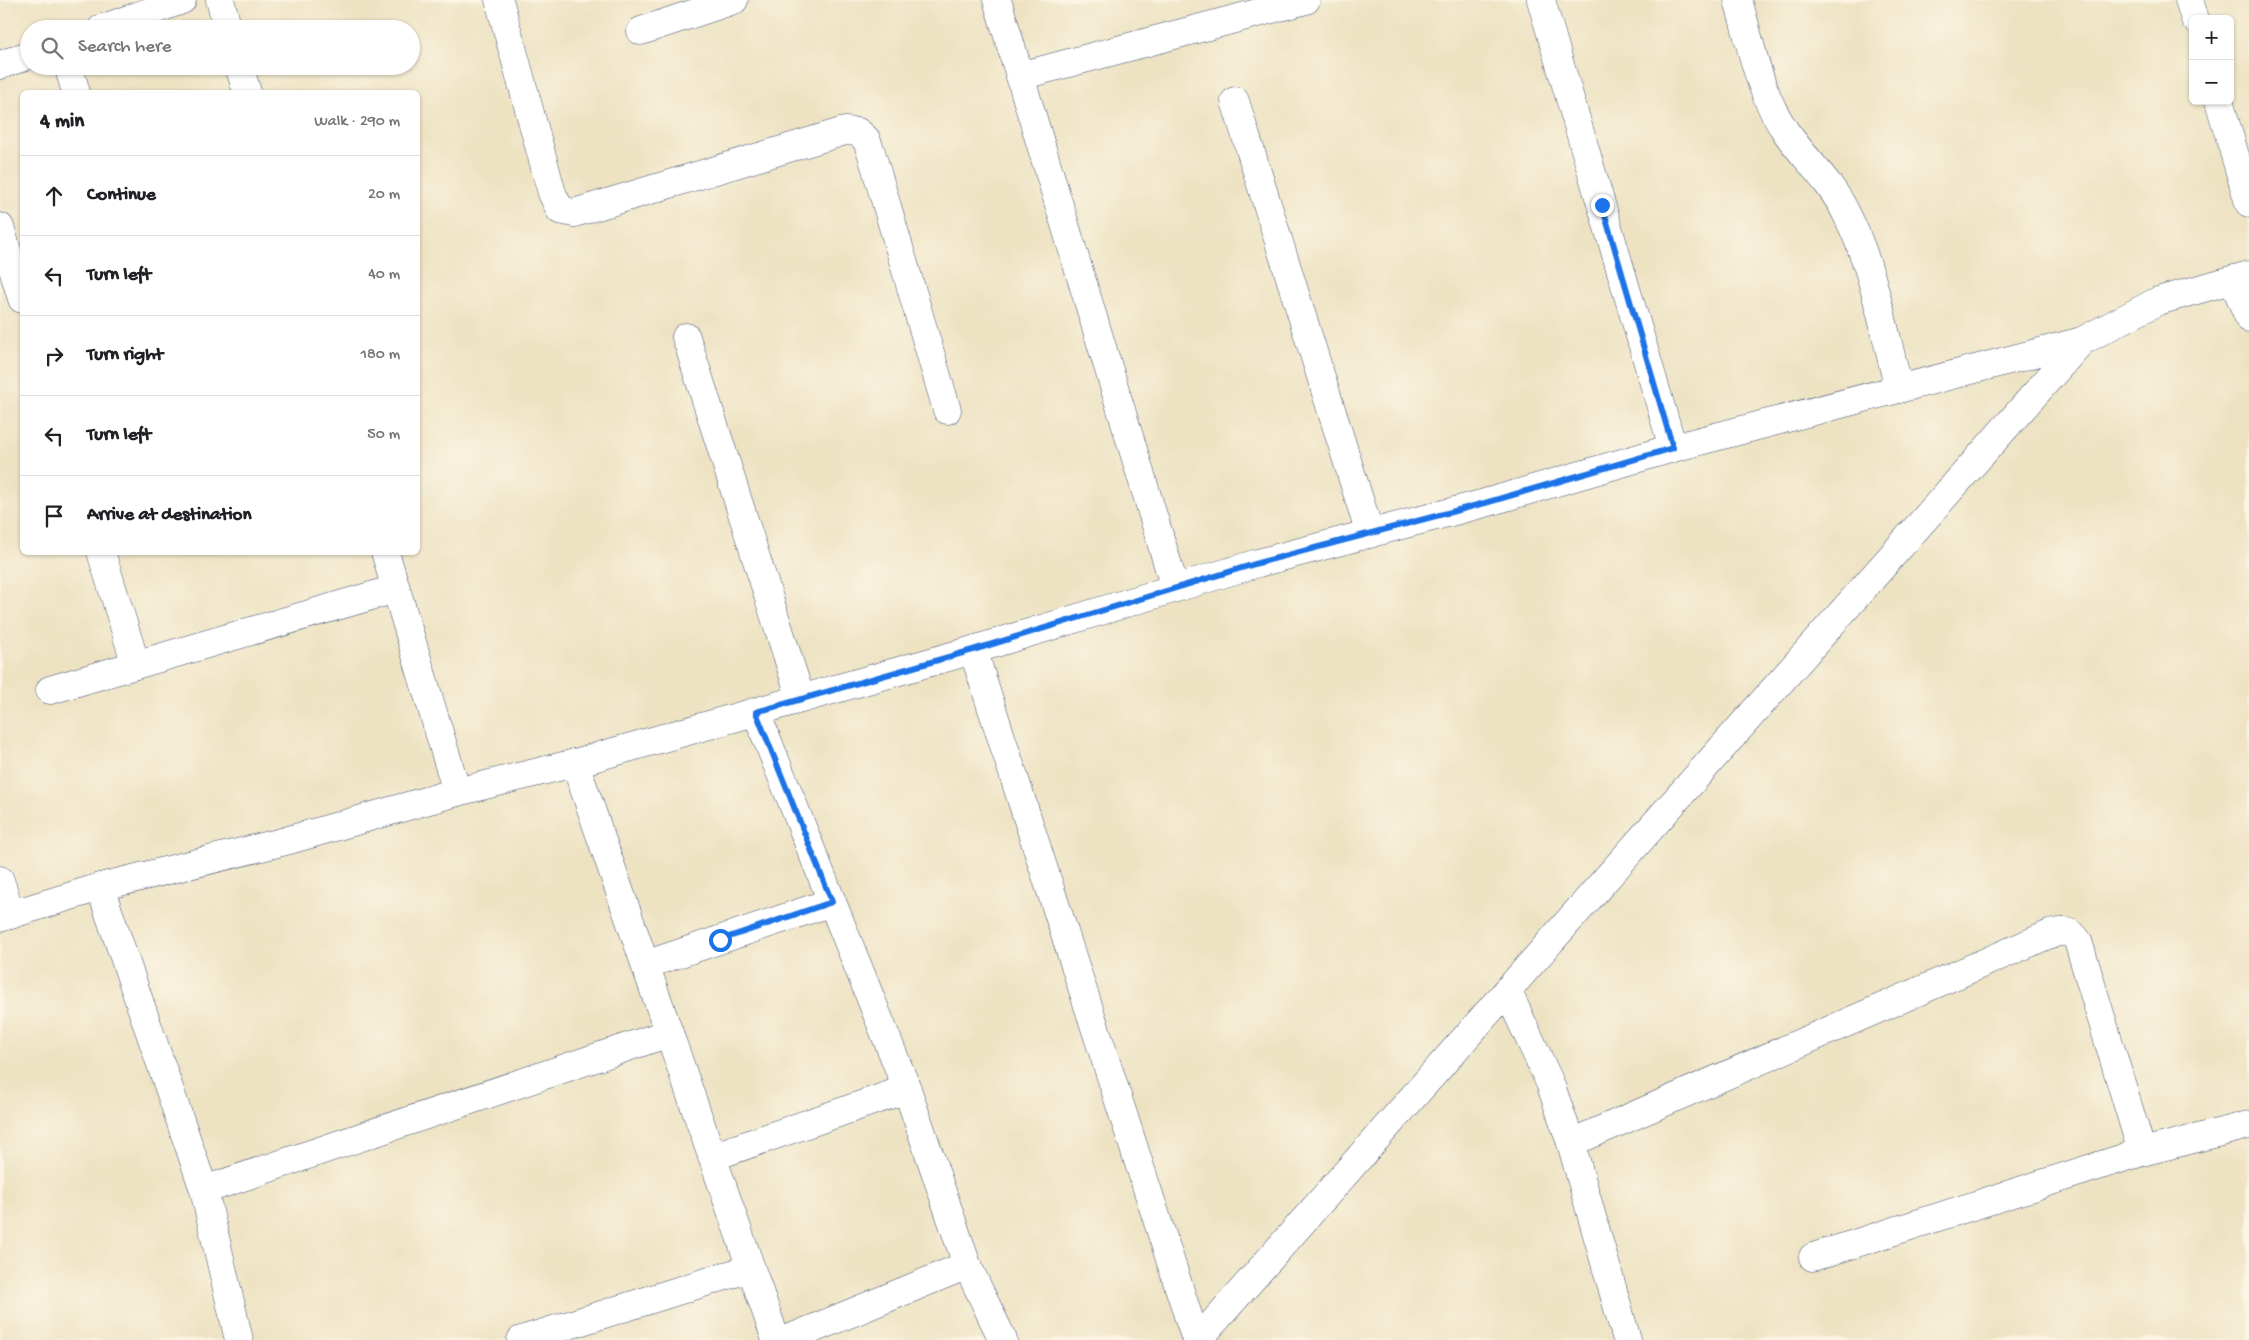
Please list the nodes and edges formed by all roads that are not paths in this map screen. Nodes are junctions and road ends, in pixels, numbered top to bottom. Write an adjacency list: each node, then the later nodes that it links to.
1 (182, 0): 11 (street)
2 (220, 0): 12 (street)
3 (498, 0): 31 (street)
4 (734, 0): 13 (street)
5 (997, 0): 18 (street)
6 (1306, 0): 18 (street)
7 (1541, 0): 32 (street)
8 (1738, 0): 30 (street)
9 (2189, 0): 10 (street)
10 (2194, 15)
11 (126, 20)
12 (226, 20)
13 (641, 31)
14 (20, 58): 15 (street)
15 (0, 65)
16 (71, 75): 19 (street)
17 (242, 75): 20 (street)
18 (1020, 76): 36 (street)
19 (75, 90)
20 (246, 90)
21 (1234, 101): 33 (street)
22 (2220, 105): 23 (street)
23 (2249, 203)
24 (0, 227): 26 (street)
25 (2241, 277): 27 (street); 29 (street)
26 (20, 292)
27 (2249, 318)
28 (686, 337): 41 (street)
29 (2082, 341): 30 (street); 50 (street)
30 (1899, 389): 32 (street)
31 (947, 410)
32 (1673, 448): 33 (street)
33 (1370, 534): 36 (street)
34 (102, 555): 39 (street)
35 (386, 555): 37 (street)
36 (1174, 588): 38 (street)
37 (395, 589): 39 (street); 44 (street)
38 (973, 650): 41 (street); 66 (street)
39 (136, 665): 40 (street)
40 (50, 690)
41 (801, 699): 42 (street)
42 (756, 712): 43 (street); 47 (street)
43 (574, 763): 44 (street); 49 (street)
44 (457, 792): 46 (street)
45 (0, 880): 48 (street)
46 (100, 887): 48 (street); 57 (street)
47 (832, 902): 49 (street); 52 (street)
48 (5, 917)
49 (645, 965): 51 (street)
50 (1507, 990): 54 (street); 66 (street)
51 (669, 1033): 56 (street); 57 (street)
52 (907, 1089): 56 (street); 59 (street)
53 (2249, 1125): 55 (street)
54 (1571, 1143): 55 (street); 67 (street)
55 (2142, 1152): 58 (street)
56 (712, 1157): 60 (street)
57 (204, 1190): 61 (street)
58 (1814, 1257)
59 (967, 1265): 64 (street); 65 (street)
60 (751, 1268): 62 (street); 63 (street)
61 (239, 1340)
62 (521, 1340)
63 (776, 1340)
64 (786, 1340)
65 (1003, 1340)
66 (1197, 1340)
67 (1627, 1340)

